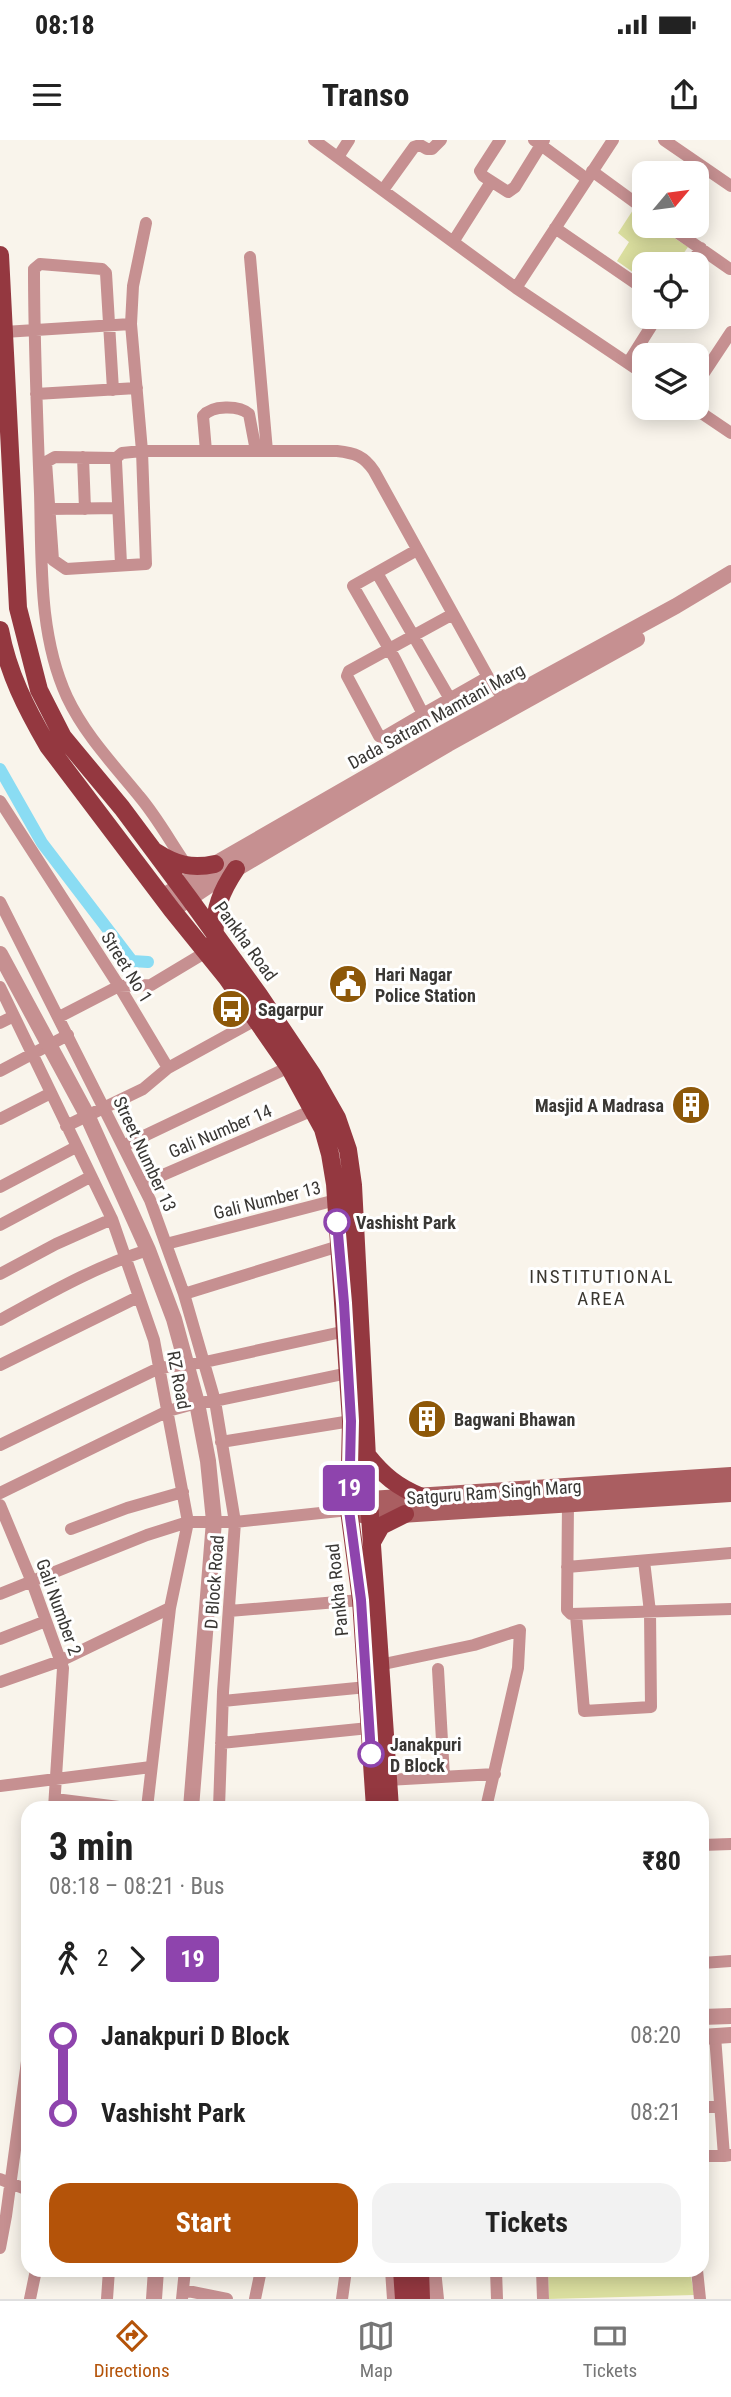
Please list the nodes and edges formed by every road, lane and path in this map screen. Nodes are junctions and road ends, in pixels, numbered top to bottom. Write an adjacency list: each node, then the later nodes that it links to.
1 (314, 140): 8 (street)
2 (349, 140): 8 (street)
3 (441, 140): 12 (street)
4 (500, 140): 10 (street)
5 (613, 140): 9 (street)
6 (664, 140): 11 (street)
7 (540, 142): 9 (street); 10 (street)
8 (338, 157): 12 (street)
9 (590, 175): 13 (street); 15 (street)
10 (491, 182): 17 (street)
11 (731, 186)
12 (383, 190): 17 (street)
13 (632, 201)
14 (146, 223): 25 (street)
15 (555, 228): 23 (street); 24 (street)
16 (686, 238): 18 (street)
17 (453, 242): 24 (street)
18 (701, 248): 19 (street); 22 (street)
19 (698, 252)
20 (0, 255): 28 (main road, Pankha Road)
21 (250, 257): 41 (street)
22 (731, 269)
23 (632, 281)
24 (516, 288): 31 (street)
25 (131, 324): 26 (street); 34 (street)
26 (110, 326): 29 (street); 29 (street); 35 (street)
27 (649, 329): 31 (street)
28 (4, 332): 29 (street); 61 (main road, Pankha Road)
29 (34, 332): 36 (street)
30 (731, 332): 32 (street)
31 (628, 363): 33 (street)
32 (709, 365)
33 (632, 366)
34 (137, 388): 35 (street); 39 (street)
35 (113, 390): 36 (street)
36 (36, 394): 63 (street)
37 (709, 418): 38 (street)
38 (731, 433)
39 (142, 451): 40 (street); 43 (street); 48 (street)
40 (206, 451): 41 (street); 41 (street)
41 (261, 451): 47 (street)
42 (83, 457): 43 (street); 45 (street); 46 (street)
43 (116, 458): 44 (street)
44 (118, 508): 46 (street); 48 (street)
45 (49, 509): 46 (street); 48 (street)
46 (85, 509)
47 (417, 550): 49 (street); 52 (street)
48 (121, 564)
49 (377, 573): 54 (street); 55 (street)
50 (731, 573): 58 (street, Dada Satram Mamtani Marg)
51 (731, 586): 64 (street, Dada Satram Mamtani Marg)
52 (453, 614): 54 (street); 56 (street)
53 (0, 630): 67 (main road, Pankha Road)
54 (413, 636): 55 (street); 57 (street)
55 (389, 649): 59 (street); 59 (street)
56 (488, 677): 57 (street); 58 (street)
57 (450, 699): 59 (street)
58 (504, 699): 62 (street, Dada Satram Mamtani Marg)
59 (423, 714)
60 (0, 801): 72 (street, Street No 1)
61 (153, 850): 63 (main road); 65 (main road, Pankha Road)
62 (215, 863): 63 (main road); 65 (street, Dada Satram Mamtani Marg)
63 (187, 866)
64 (236, 869): 65 (street, Dada Satram Mamtani Marg); 68 (main road)
65 (184, 892): 67 (street, Dada Satram Mamtani Marg); 68 (main road, Pankha Road)
66 (0, 902): 74 (street, Street Number 13)
67 (167, 904): 69 (main road, Pankha Road)
68 (215, 936): 117 (main road, Pankha Road)
69 (206, 953): 72 (street); 75 (main road, Pankha Road)
70 (0, 954): 78 (street)
71 (0, 986): 73 (street, RZ Road)
72 (119, 986): 74 (street); 81 (street, Street No 1)
73 (14, 1016): 76 (street); 79 (street, RZ Road)
74 (59, 1017): 77 (street, Street Number 13)
75 (257, 1019): 80 (main road, Pankha Road); 81 (street)
76 (0, 1023)
77 (68, 1035): 78 (street); 84 (street, Street Number 13)
78 (48, 1045): 79 (street); 86 (street)
79 (32, 1054): 82 (street); 83 (street, RZ Road)
80 (289, 1067): 85 (main road, Pankha Road); 89 (street)
81 (168, 1068): 84 (street)
82 (0, 1071)
83 (51, 1093): 87 (street); 88 (street, RZ Road)
84 (104, 1108): 86 (street); 89 (street, Street Number 13)
85 (313, 1110): 92 (street, Gali Number 14); 94 (main road, Pankha Road)
86 (87, 1115): 88 (street); 99 (street)
87 (0, 1119)
88 (66, 1126): 90 (street, RZ Road)
89 (123, 1146): 92 (street, Street Number 13)
90 (76, 1147): 91 (street, RZ Road); 93 (street)
91 (90, 1177): 95 (street, RZ Road); 96 (street)
92 (142, 1184): 97 (street, Street Number 13)
93 (0, 1187)
94 (336, 1200): 97 (street, Gali Number 13); 98 (main road, Pankha Road)
95 (112, 1219): 100 (street, RZ Road); 101 (street)
96 (0, 1225)
97 (166, 1244): 102 (street, Street Number 13)
98 (339, 1247): 102 (street); 105 (main road, Pankha Road)
99 (148, 1250): 100 (street); 107 (street)
100 (125, 1257): 103 (street, RZ Road); 104 (street)
101 (0, 1274)
102 (184, 1294): 106 (street, Street Number 13)
103 (138, 1297): 108 (street); 109 (street, RZ Road)
104 (0, 1320)
105 (346, 1331): 106 (street); 110 (main road, Pankha Road)
106 (205, 1362): 107 (street); 111 (street, D Block Road)
107 (188, 1363): 109 (street); 112 (street)
108 (0, 1365)
109 (159, 1368): 113 (street, RZ Road); 116 (street)
110 (348, 1373): 111 (street); 114 (main road, Pankha Road)
111 (215, 1401): 112 (street); 115 (street, D Block Road)
112 (197, 1403): 113 (street); 128 (street)
113 (168, 1411): 119 (street, RZ Road); 120 (street)
114 (351, 1421): 115 (street); 126 (main road, Pankha Road)
115 (221, 1442): 130 (street, D Block Road)
116 (0, 1445)
117 (367, 1455): 122 (main road); 125 (main road, Pankha Road)
118 (731, 1476): 122 (main road, Satguru Ram Singh Marg)
119 (183, 1492): 129 (street, RZ Road); 131 (street)
120 (0, 1493)
121 (731, 1493): 123 (main road, Satguru Ram Singh Marg)
122 (422, 1497): 125 (main road, Satguru Ram Singh Marg)
123 (568, 1503): 127 (main road, Satguru Ram Singh Marg); 135 (street)
124 (0, 1505): 136 (street, Gali Number 2)
125 (370, 1508): 126 (main road, Satguru Ram Singh Marg); 127 (main road, Satguru Ram Singh Marg); 132 (main road, Pankha Road)
126 (349, 1510): 130 (street); 138 (main road, Pankha Road)
127 (405, 1514): 132 (main road)
128 (214, 1521): 129 (street); 130 (street); 162 (street)
129 (188, 1522): 136 (street); 139 (street, RZ Road)
130 (235, 1522): 141 (street, D Block Road)
131 (71, 1529)
132 (372, 1542): 147 (main road, Pankha Road)
133 (731, 1553): 134 (street)
134 (644, 1561): 135 (street); 142 (street)
135 (567, 1567): 143 (street)
136 (32, 1582): 137 (street); 144 (street, Gali Number 2)
137 (0, 1594)
138 (361, 1600): 141 (street); 150 (main road, Pankha Road)
139 (170, 1608): 146 (street); 154 (street, RZ Road)
140 (731, 1609): 142 (street)
141 (229, 1611): 151 (street, D Block Road)
142 (650, 1612): 143 (street); 143 (street)
143 (576, 1615)
144 (46, 1621): 145 (street); 146 (street, Gali Number 2)
145 (0, 1639)
146 (60, 1661): 149 (street); 157 (street, Gali Number 2)
147 (379, 1665): 155 (street); 158 (main road, Pankha Road)
148 (438, 1670): 156 (street)
149 (0, 1682)
150 (366, 1687): 151 (street); 152 (main road, Pankha Road)
151 (223, 1701): 153 (street, D Block Road)
152 (369, 1728): 153 (street); 164 (main road, Pankha Road)
153 (221, 1743): 163 (street, D Block Road)
154 (151, 1768): 157 (street); 161 (street, RZ Road)
155 (495, 1774): 156 (street); 166 (street)
156 (444, 1777): 158 (street)
157 (56, 1779): 159 (street); 160 (street, Gali Number 2)
158 (387, 1780): 165 (main road, Pankha Road)
159 (0, 1786)
160 (54, 1801)
161 (148, 1801)
162 (192, 1801)
163 (219, 1801)
164 (374, 1801)
165 (389, 1801)
166 (488, 1801)
167 (731, 1844): 168 (street)
168 (709, 1845)
169 (731, 1961): 170 (street)
170 (709, 1963)
171 (731, 2016): 172 (street)
172 (709, 2017)
173 (716, 2036): 176 (street)
174 (21, 2092): 179 (street)
175 (709, 2107): 176 (street)
176 (720, 2107): 177 (street)
177 (727, 2155): 178 (street)
178 (709, 2156)
179 (5, 2180): 180 (street)
180 (0, 2248)
181 (35, 2277): 195 (street)
182 (109, 2277): 196 (street)
183 (156, 2277): 197 (street)
184 (184, 2277): 194 (street)
185 (260, 2277): 199 (street)
186 (345, 2277): 200 (street)
187 (393, 2277): 201 (street)
188 (402, 2277): 202 (main road)
189 (420, 2277): 203 (main road)
190 (434, 2277): 204 (street)
191 (496, 2277): 205 (street)
192 (542, 2277): 206 (street)
193 (698, 2277): 207 (street)
194 (183, 2295): 198 (street)
195 (30, 2299)
196 (107, 2299)
197 (154, 2299)
198 (227, 2299)
199 (255, 2299)
200 (342, 2299)
201 (395, 2299)
202 (404, 2299)
203 (421, 2299)
204 (436, 2299)
205 (498, 2299)
206 (543, 2299)
207 (700, 2299)

